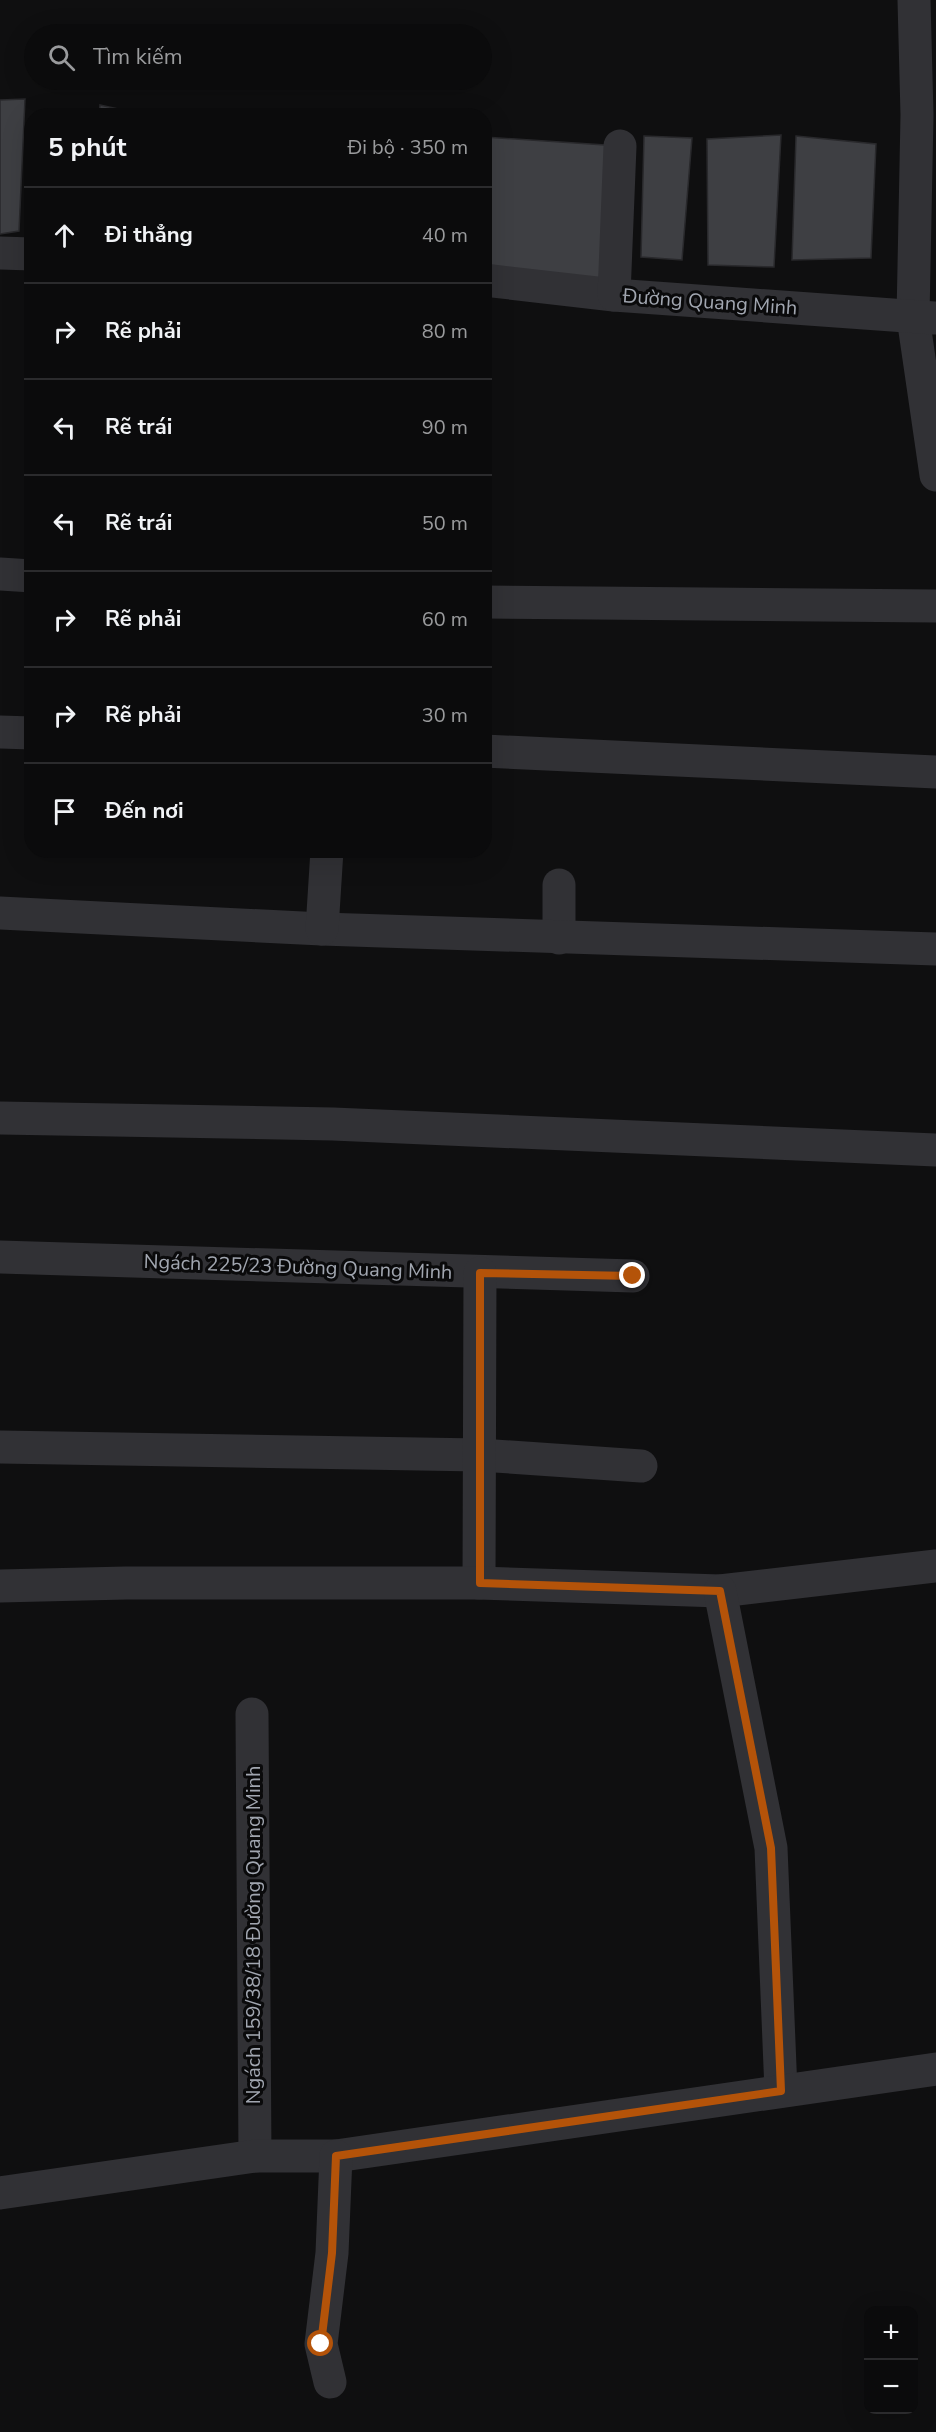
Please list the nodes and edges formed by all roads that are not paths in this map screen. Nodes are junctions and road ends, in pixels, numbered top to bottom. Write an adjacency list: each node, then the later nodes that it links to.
1 (914, 0): 7 (street)
2 (620, 146): 6 (street)
3 (0, 253): 4 (street)
4 (24, 254)
5 (492, 281): 6 (street, Đường Quang Minh)
6 (614, 295): 7 (street, Đường Quang Minh)
7 (924, 318): 8 (street)
8 (936, 475)
9 (0, 574): 10 (street)
10 (24, 576)
11 (492, 602): 12 (street)
12 (936, 606)
13 (0, 732): 14 (street)
14 (24, 733)
15 (492, 751): 16 (street)
16 (936, 772)
17 (326, 858): 20 (street)
18 (559, 885): 21 (street)
19 (0, 913): 20 (street)
20 (321, 929): 21 (street)
21 (560, 938): 22 (street)
22 (936, 949)
23 (0, 1118): 24 (street)
24 (936, 1150)
25 (0, 1257): 26 (street, Ngách 225/23 Đường Quang Minh)
26 (480, 1273): 27 (street, Ngách 225/23 Đường Quang Minh); 29 (street)
27 (633, 1276)
28 (0, 1447): 29 (street)
29 (480, 1455): 30 (street); 32 (street)
30 (641, 1466)
31 (936, 1566): 34 (street)
32 (480, 1583): 33 (street); 34 (street)
33 (0, 1586)
34 (720, 1591): 37 (street)
35 (252, 1713): 38 (street, Ngách 159/38/18 Đường Quang Minh)
36 (936, 2069): 37 (street)
37 (781, 2091): 39 (street)
38 (255, 2156): 39 (street); 40 (street)
39 (336, 2156): 41 (street)
40 (0, 2193)
41 (330, 2382)

